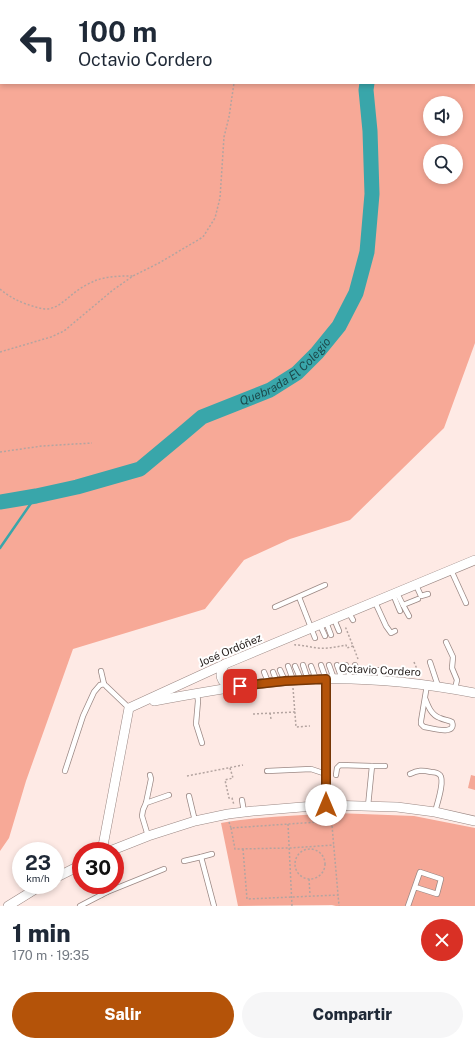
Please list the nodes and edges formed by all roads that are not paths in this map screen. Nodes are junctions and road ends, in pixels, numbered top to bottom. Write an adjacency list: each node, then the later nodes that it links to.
1 (475, 560): 2 (street, José Ordóñez)
2 (451, 570): 4 (street, José Ordóñez); 10 (lane)
3 (325, 585): 7 (lane)
4 (416, 585): 5 (street, José Ordóñez); 6 (lane)
5 (395, 594): 9 (street, José Ordóñez); 11 (lane); 13 (lane)
6 (428, 594)
7 (299, 598): 12 (lane); 15 (lane)
8 (418, 599): 11 (lane)
9 (375, 602): 15 (street, José Ordóñez); 17 (lane)
10 (466, 603)
11 (403, 605): 14 (lane)
12 (275, 607)
13 (400, 611)
14 (409, 616)
15 (323, 624): 16 (lane); 18 (lane); 19 (lane); 20 (lane); 23 (street, José Ordóñez)
16 (339, 631)
17 (395, 631)
18 (331, 635)
19 (324, 636)
20 (315, 638)
21 (446, 642): 46 (lane)
22 (429, 663): 45 (lane)
23 (225, 664): 44 (street); 50 (street, José Ordóñez)
24 (358, 664): 39 (lane)
25 (321, 665): 38 (lane)
26 (329, 665): 38 (lane)
27 (337, 665): 38 (lane)
28 (346, 665): 38 (lane)
29 (288, 666): 41 (lane)
30 (295, 666): 41 (lane)
31 (303, 666): 41 (lane)
32 (312, 666): 41 (lane)
33 (280, 670): 41 (lane)
34 (379, 670): 40 (lane)
35 (101, 671): 42 (lane)
36 (264, 672): 41 (lane)
37 (274, 672): 41 (lane)
38 (338, 679): 39 (street, Octavio Cordero); 41 (street, Octavio Cordero); 57 (street)
39 (362, 680): 40 (street, Octavio Cordero)
40 (381, 680): 45 (street, Octavio Cordero)
41 (292, 682): 43 (street, Octavio Cordero)
42 (104, 684): 51 (lane); 55 (lane)
43 (248, 685): 44 (street, Octavio Cordero); 49 (lane)
44 (232, 687): 47 (street, Octavio Cordero)
45 (428, 689): 45 (lane); 46 (street, Octavio Cordero)
46 (455, 689): 48 (street, Octavio Cordero)
47 (197, 693): 50 (street, Octavio Cordero); 52 (lane)
48 (475, 693)
49 (250, 699)
50 (141, 703): 51 (street, José Ordóñez)
51 (129, 708): 72 (street)
52 (202, 743)
53 (372, 766): 54 (lane); 60 (lane); 66 (lane)
54 (385, 766)
55 (65, 771)
56 (267, 771): 57 (lane)
57 (326, 774): 65 (street)
58 (410, 774): 67 (lane)
59 (150, 775): 64 (lane)
60 (336, 775)
61 (169, 795): 64 (lane)
62 (189, 796): 69 (lane)
63 (242, 800): 68 (lane)
64 (146, 802): 71 (lane)
65 (328, 805): 66 (street); 68 (street)
66 (368, 806): 67 (street)
67 (435, 812): 70 (street)
68 (236, 813): 69 (street)
69 (195, 821): 71 (street)
70 (475, 821)
71 (148, 836): 73 (street)
72 (104, 842)
73 (124, 845)
74 (212, 854): 75 (lane)
75 (201, 857): 76 (lane); 84 (lane)
76 (184, 861)
77 (164, 869): 78 (lane)
78 (124, 885)
79 (414, 887): 79 (lane); 85 (lane)
80 (27, 894): 82 (street)
81 (101, 894): 83 (lane)
82 (8, 906)
83 (80, 906)
84 (214, 906)
85 (408, 906)

